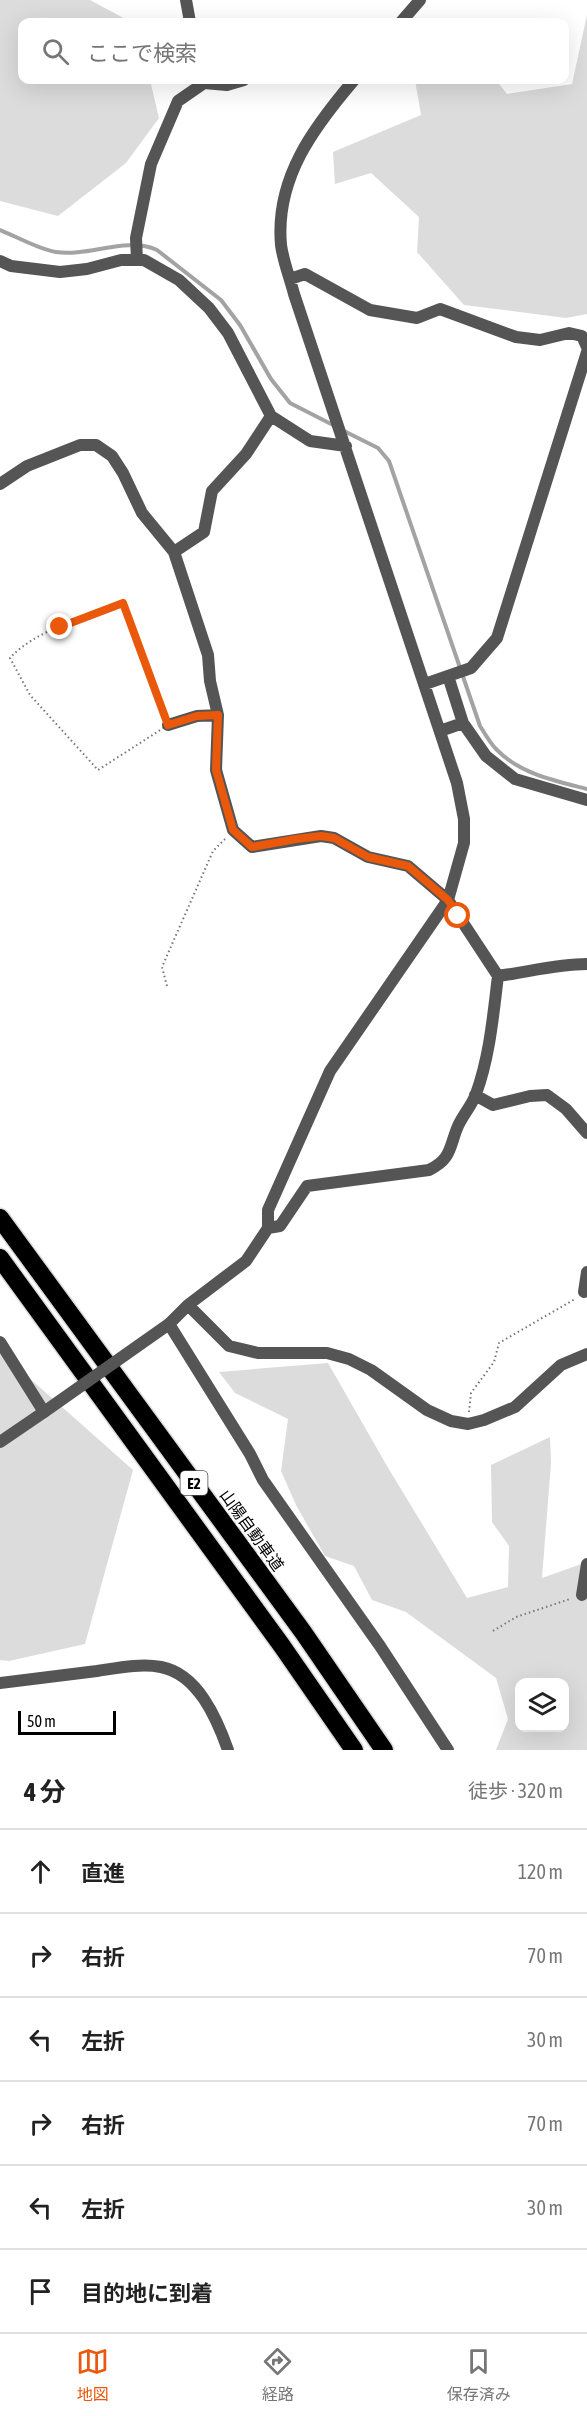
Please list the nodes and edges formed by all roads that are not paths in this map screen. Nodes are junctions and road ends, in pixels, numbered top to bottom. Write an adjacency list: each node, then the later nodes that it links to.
1 (186, 0): 3 (street)
2 (420, 0): 4 (street)
3 (189, 18)
4 (404, 18)
5 (199, 84): 7 (street)
6 (351, 84): 9 (street)
7 (137, 260): 8 (street); 11 (street)
8 (0, 261)
9 (290, 279): 10 (street); 12 (street)
10 (587, 350): 15 (street)
11 (271, 416): 12 (street); 14 (street)
12 (346, 446): 16 (street)
13 (0, 484): 14 (street)
14 (174, 552): 17 (street)
15 (448, 676): 16 (street); 18 (street)
16 (425, 684): 20 (street)
17 (218, 715): 19 (street); 22 (street)
18 (463, 723): 20 (street); 21 (street)
19 (168, 725)
20 (440, 731): 22 (street)
21 (587, 800)
22 (448, 900): 24 (street); 28 (street)
23 (587, 964): 24 (street)
24 (498, 976): 25 (street)
25 (476, 1095): 26 (street); 28 (street)
26 (587, 1133)
27 (0, 1218): 43 (highway, 山陽自動車道 / E2)
28 (268, 1228): 32 (street)
29 (0, 1258): 42 (highway, E2)
30 (587, 1272): 31 (street)
31 (584, 1292)
32 (188, 1305): 33 (street); 35 (street)
33 (169, 1324): 36 (street, bridge); 44 (street)
34 (0, 1342): 36 (street)
35 (587, 1354)
36 (44, 1412): 37 (street)
37 (0, 1442)
38 (587, 1564): 39 (street)
39 (582, 1594)
40 (0, 1683): 41 (street)
41 (228, 1750)
42 (354, 1750)
43 (384, 1750)
44 (448, 1750)

